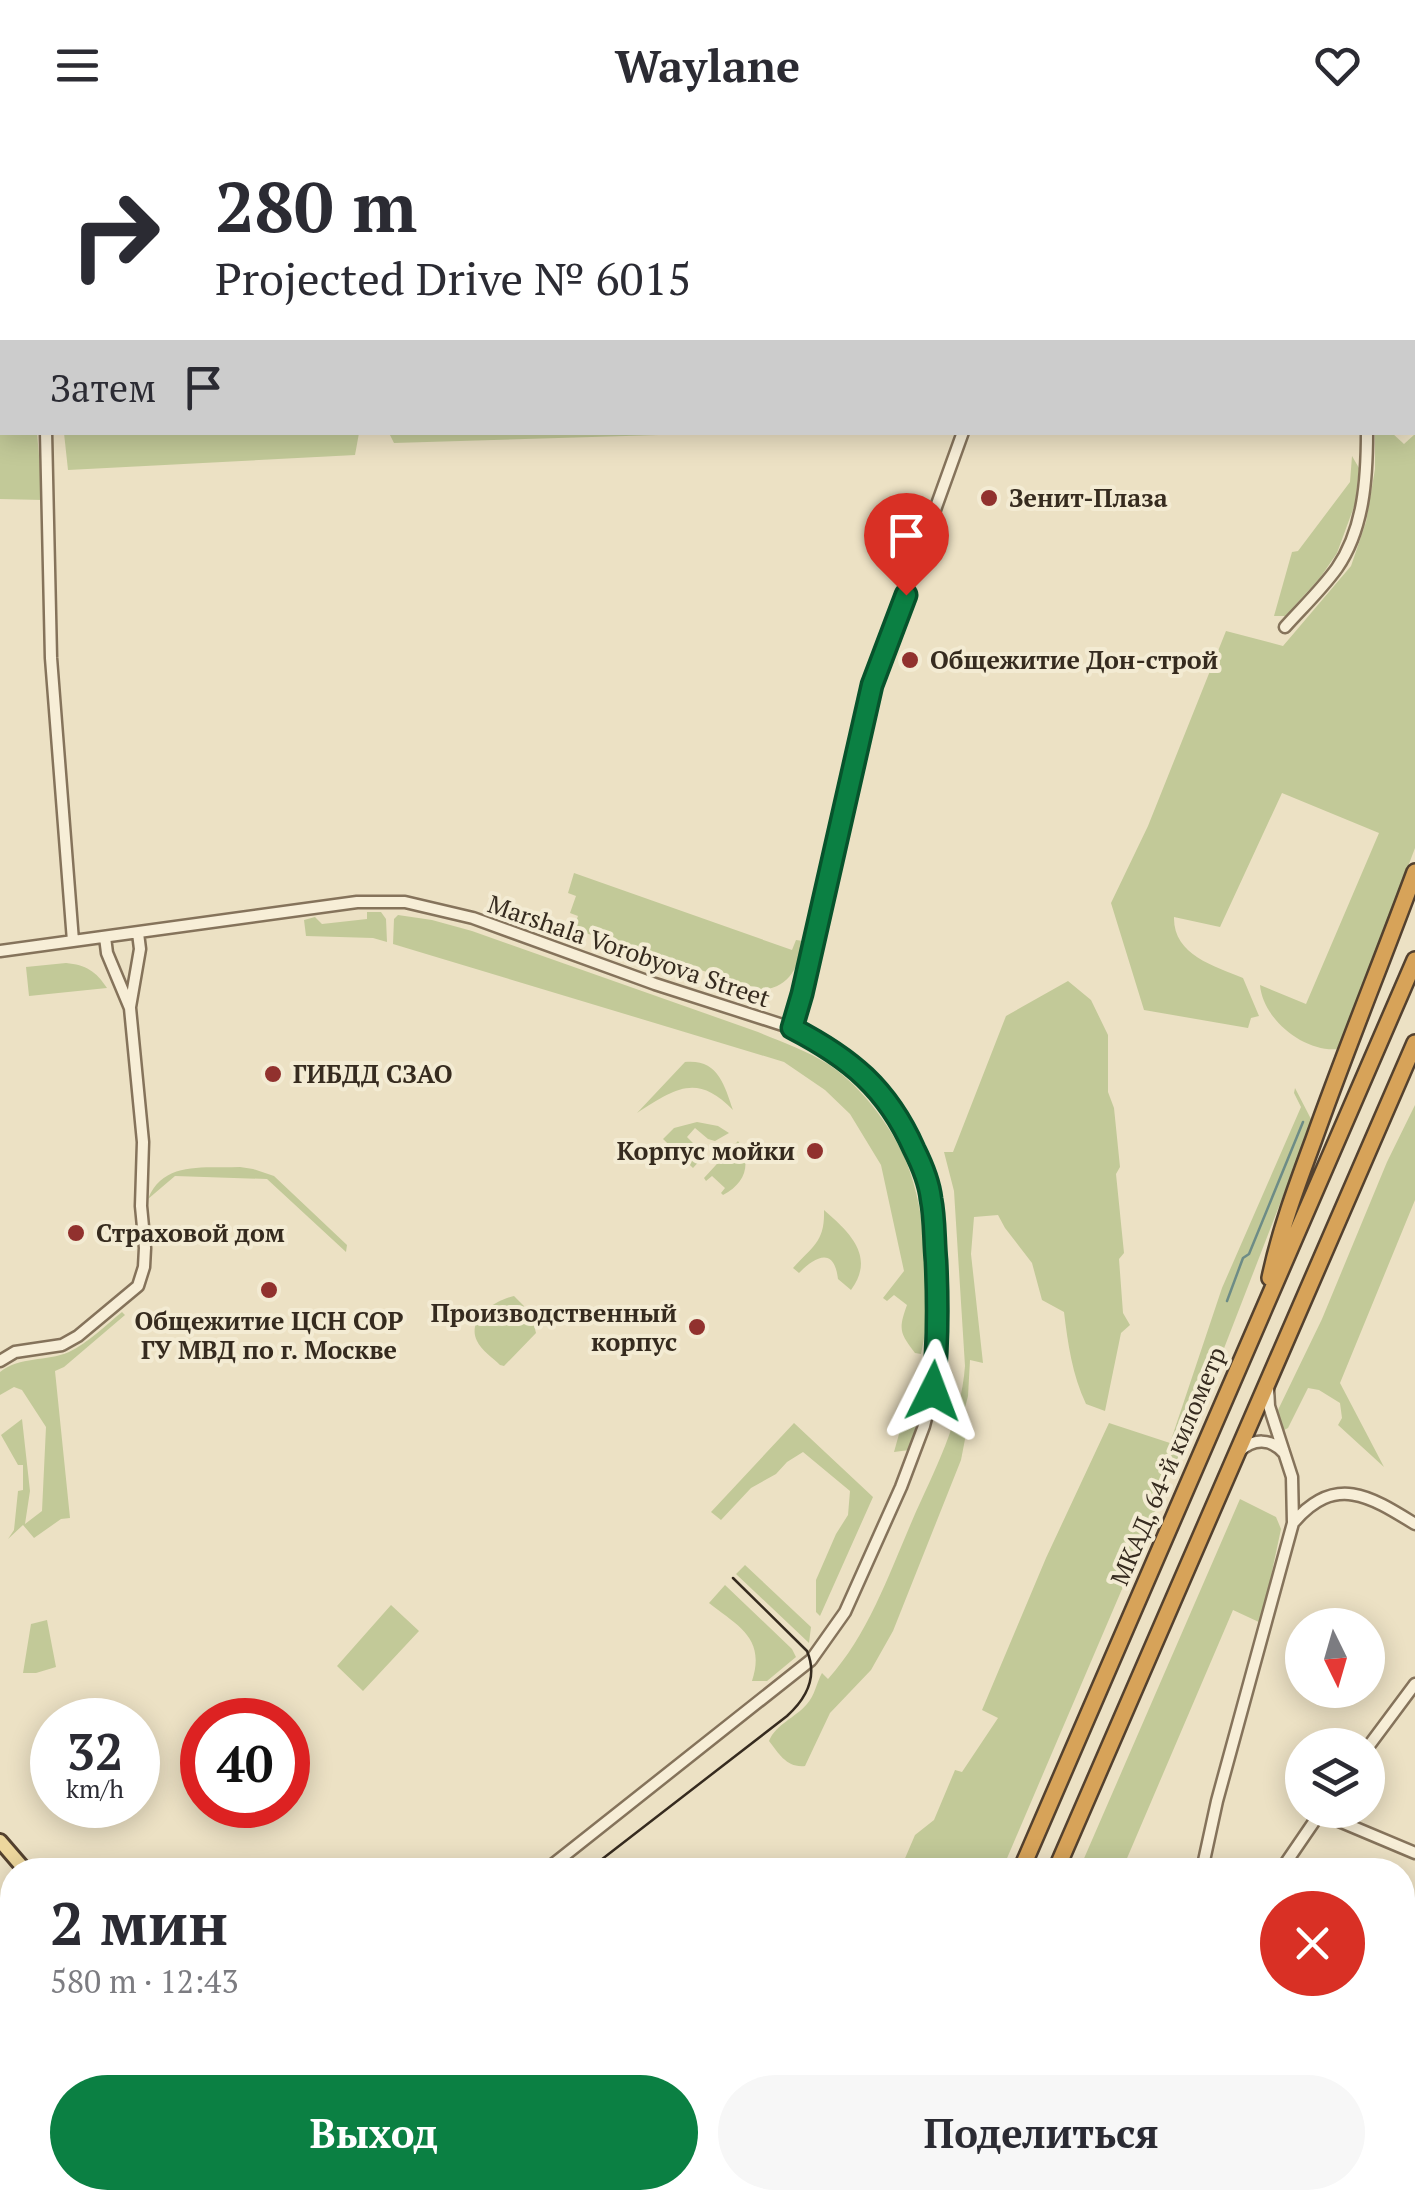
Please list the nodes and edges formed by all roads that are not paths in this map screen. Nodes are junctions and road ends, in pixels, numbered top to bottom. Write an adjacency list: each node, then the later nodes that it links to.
1 (46, 435): 8 (street)
2 (962, 435): 12 (street)
3 (1368, 435): 4 (street)
4 (1284, 627)
5 (1415, 872): 16 (highway)
6 (138, 933): 7 (street, Marshala Vorobyova Street); 11 (street); 12 (street, Marshala Vorobyova Street)
7 (105, 937): 8 (street, Marshala Vorobyova Street); 11 (street)
8 (73, 941): 9 (street, Marshala Vorobyova Street)
9 (0, 951)
10 (1415, 960): 16 (highway, МКАД, 64-й километр)
11 (130, 1008): 17 (street)
12 (792, 1028): 30 (street, Marshala Vorobyova Street)
13 (1415, 1043): 15 (highway)
14 (1415, 1073): 15 (highway)
15 (1375, 1136): 18 (highway)
16 (1265, 1307): 31 (highway, МКАД, 64-й километр)
17 (0, 1360)
18 (1269, 1377): 19 (street); 20 (highway)
19 (1284, 1453): 20 (street); 21 (street)
20 (1235, 1457): 32 (highway)
21 (1294, 1497): 22 (street); 23 (street)
22 (1310, 1505): 23 (street); 24 (street)
23 (1293, 1523): 33 (street)
24 (1415, 1524)
25 (1415, 1684): 26 (street)
26 (1382, 1728)
27 (1310, 1828): 34 (street)
28 (1358, 1828): 29 (street)
29 (1415, 1853)
30 (561, 1858)
31 (1026, 1858)
32 (1061, 1858)
33 (1205, 1858)
34 (1289, 1858)

